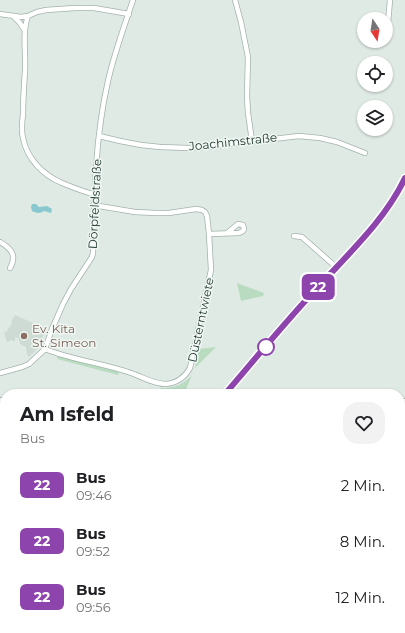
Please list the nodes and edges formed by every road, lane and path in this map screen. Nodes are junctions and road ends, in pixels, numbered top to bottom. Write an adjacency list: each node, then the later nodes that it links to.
1 (133, 0): 6 (street, Dörpfeldstraße)
2 (235, 0): 11 (street)
3 (390, 0): 4 (street)
4 (389, 12)
5 (0, 14): 7 (street)
6 (129, 14): 8 (street); 10 (street, Dörpfeldstraße)
7 (13, 16): 8 (street); 9 (street)
8 (28, 16): 9 (street)
9 (25, 30): 15 (street)
10 (99, 136): 11 (street, Joachimstraße); 15 (street, Dörpfeldstraße)
11 (252, 141): 12 (street, Joachimstraße)
12 (365, 153)
13 (405, 178): 14 (street)
14 (403, 187): 21 (street)
15 (94, 194): 16 (street, Dörpfeldstraße)
16 (93, 205): 18 (street, Düsterntwiete); 23 (street, Dörpfeldstraße)
17 (227, 233): 18 (street)
18 (209, 234): 23 (street, Düsterntwiete)
19 (294, 236): 21 (street)
20 (0, 242): 22 (street)
21 (336, 267): 25 (street)
22 (10, 268)
23 (45, 349): 24 (street, Dörpfeldstraße)
24 (0, 373)
25 (230, 389)
26 (0, 633): 27 (street)
27 (15, 633)

